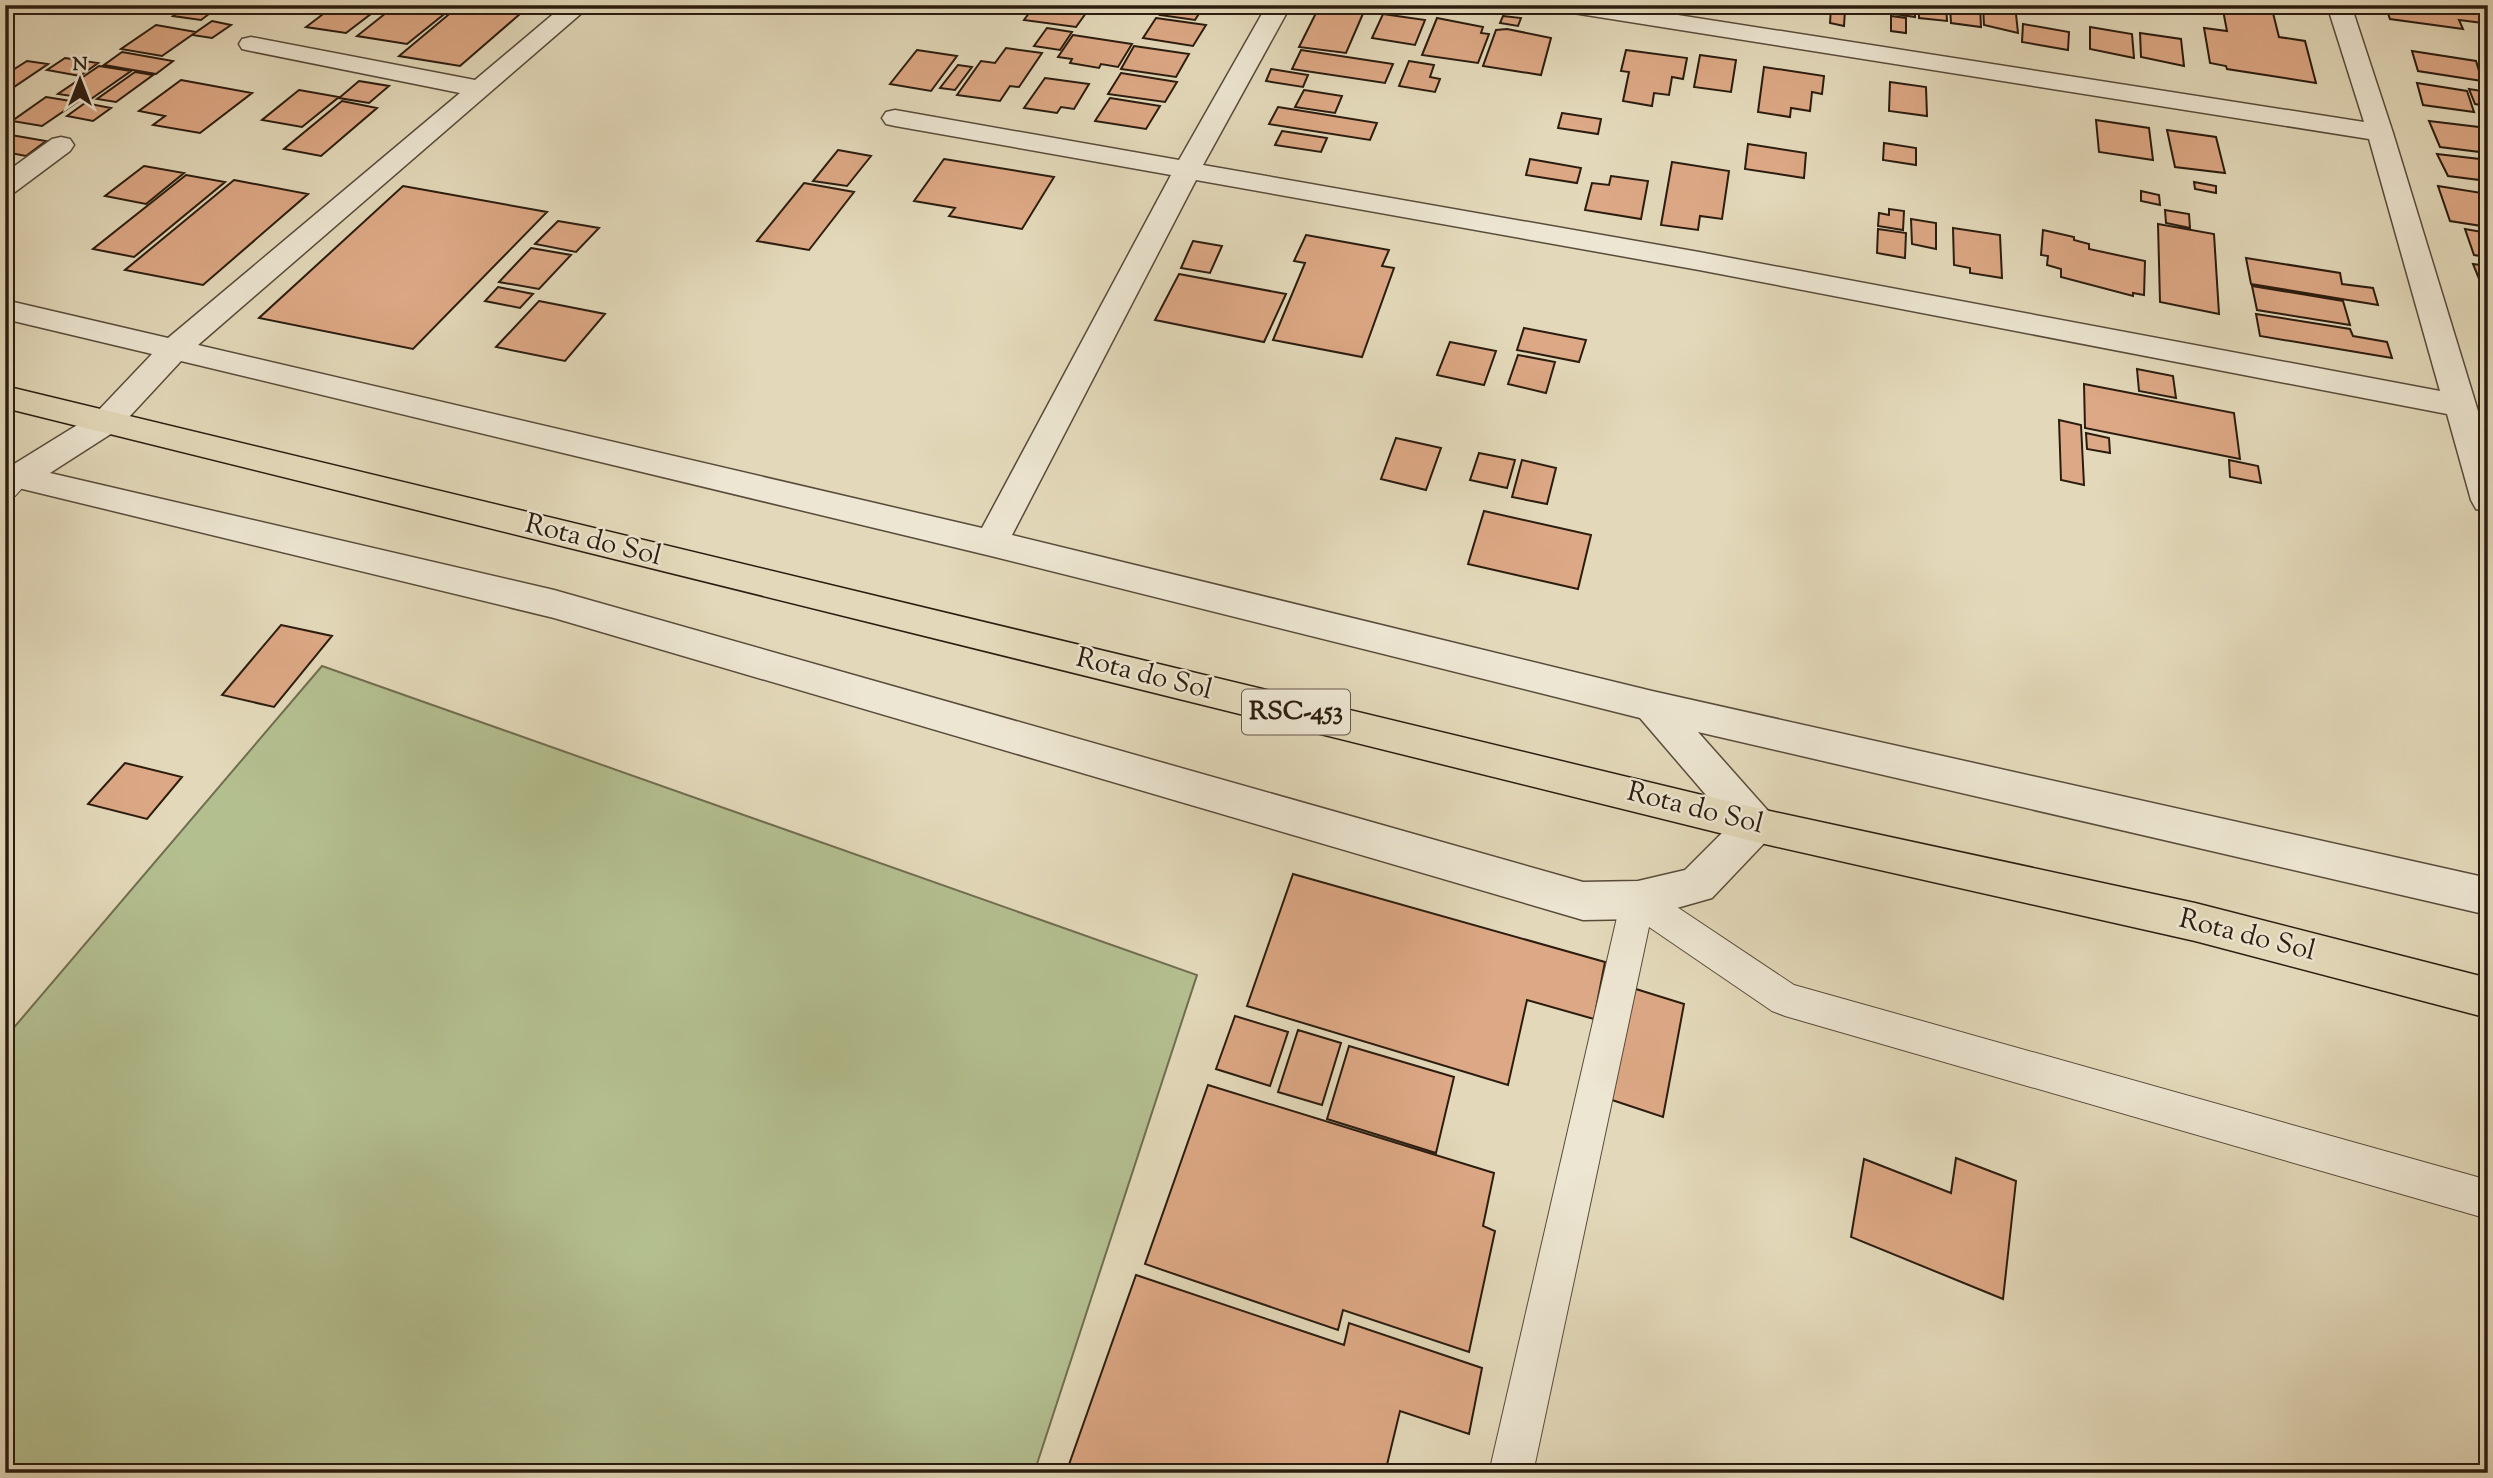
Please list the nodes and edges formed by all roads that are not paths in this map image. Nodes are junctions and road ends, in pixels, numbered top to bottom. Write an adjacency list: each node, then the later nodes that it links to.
1 (579, 5): 6 (street)
2 (1279, 5): 10 (street)
3 (1567, 5): 8 (street)
4 (2339, 5): 8 (street)
5 (251, 44): 6 (street)
6 (481, 89): 13 (street)
7 (895, 118): 10 (street)
8 (2380, 134): 15 (street)
9 (61, 145): 11 (street)
10 (1188, 168): 15 (street); 19 (street)
11 (5, 186)
12 (5, 309): 13 (street)
13 (173, 350): 16 (street); 19 (street)
14 (5, 397): 16 (highway, Rota do Sol / RSC-453)
15 (2461, 406): 18 (street)
16 (106, 422): 17 (street); 21 (highway, Rota do Sol / RSC-453)
17 (10, 482): 23 (street)
18 (2488, 500)
19 (991, 543): 20 (street)
20 (1652, 706): 21 (street); 22 (street)
21 (1756, 825): 23 (street); 24 (highway, Rota do Sol / RSC-453)
22 (2488, 897)
23 (1638, 900): 25 (lane); 26 (lane)
24 (2488, 998)
25 (2488, 1200)
26 (1511, 1473)

